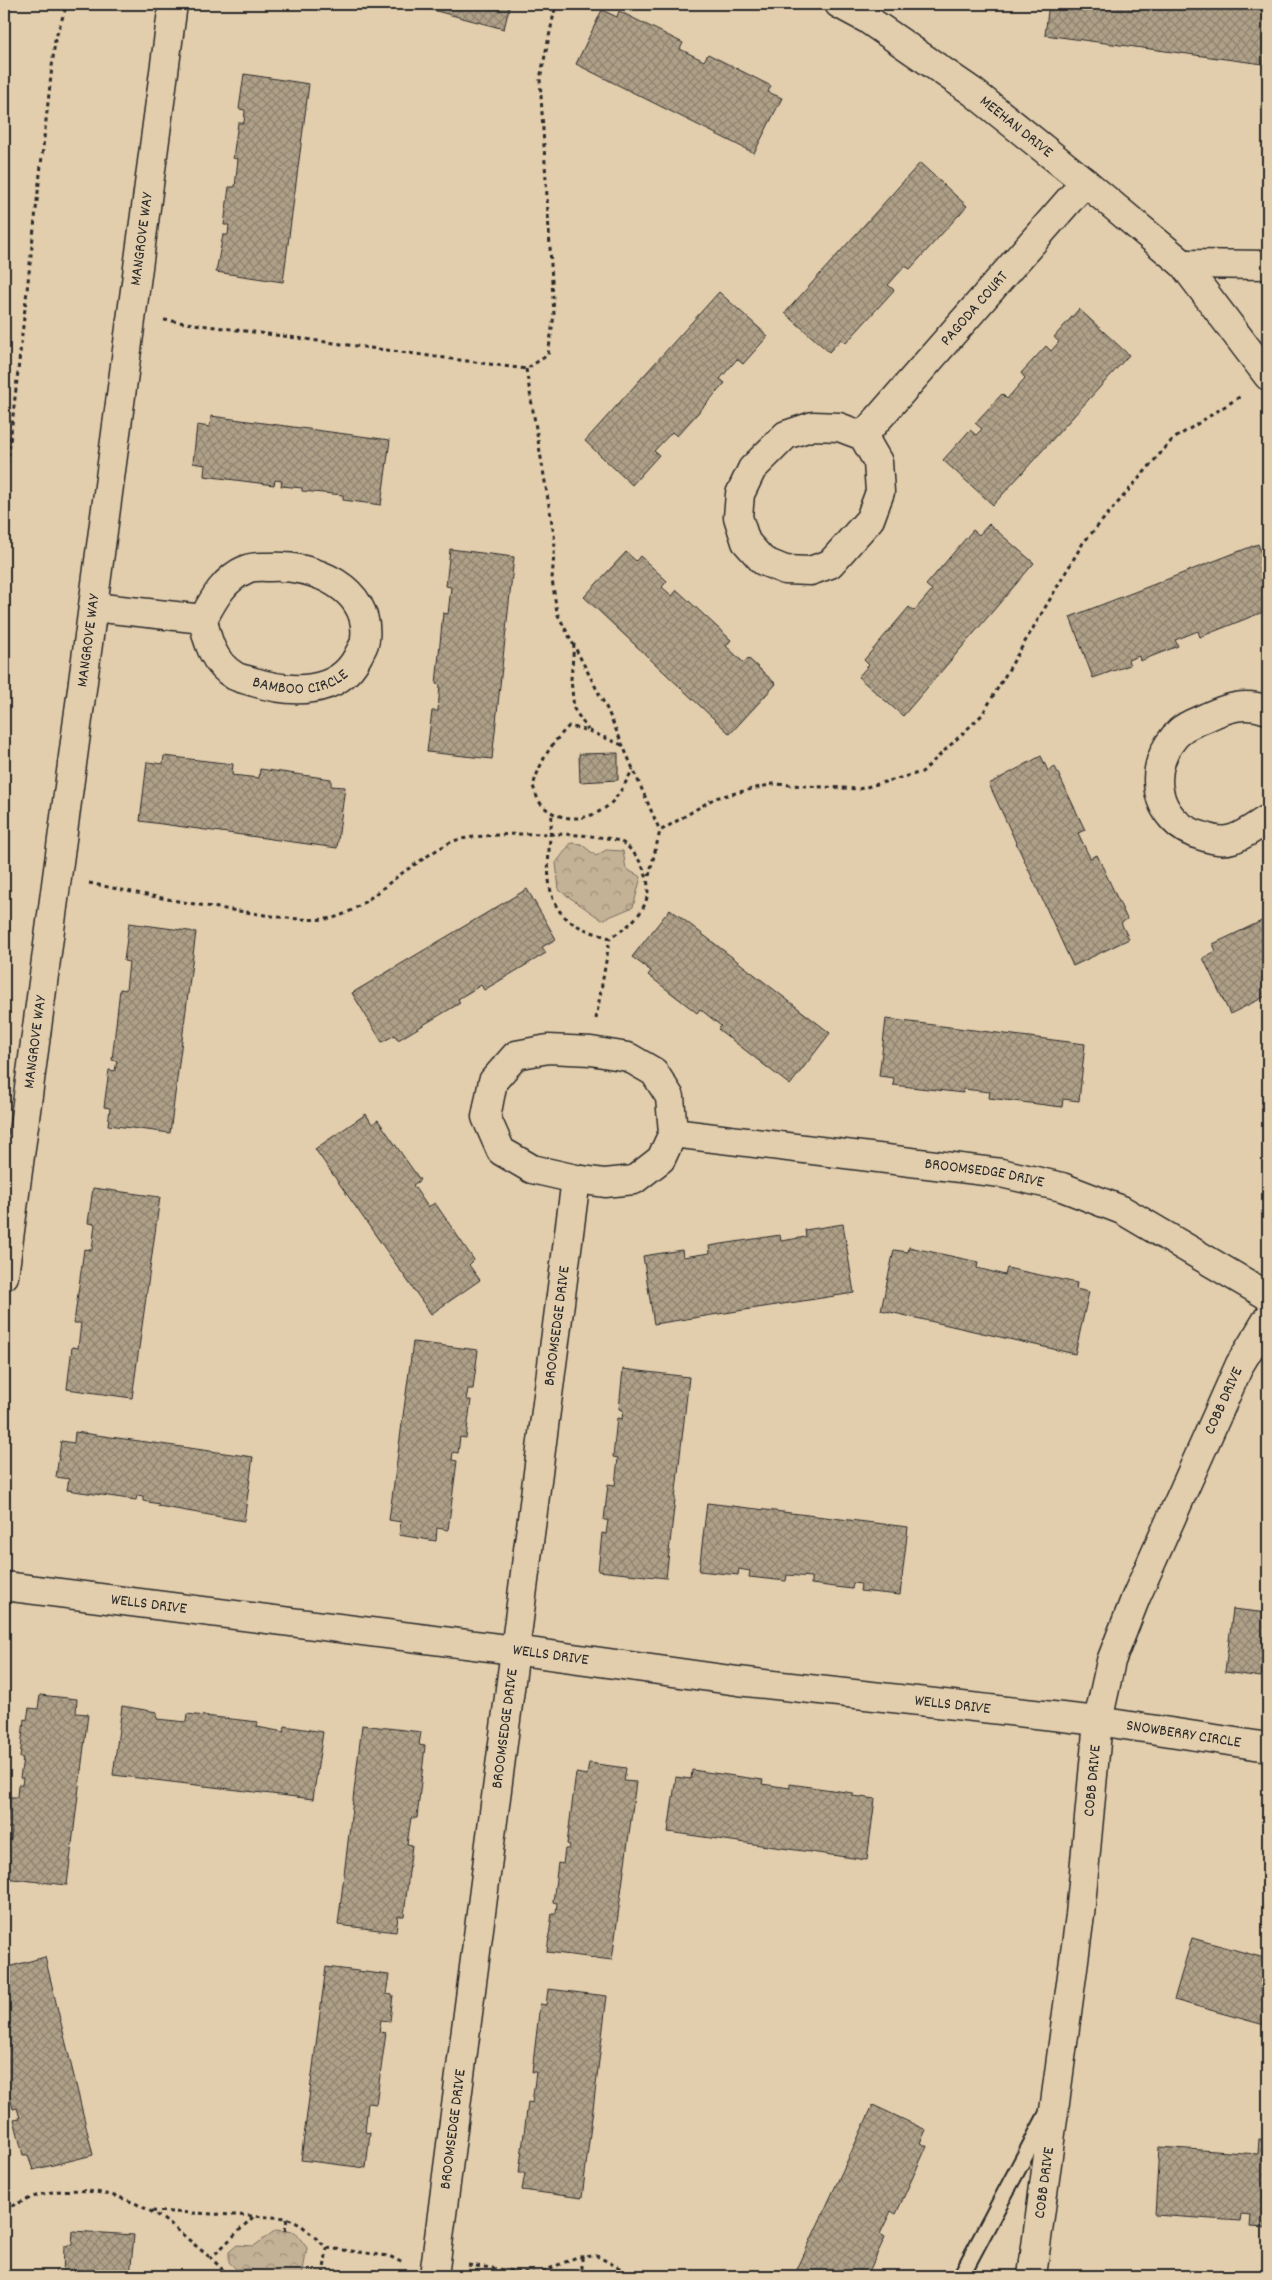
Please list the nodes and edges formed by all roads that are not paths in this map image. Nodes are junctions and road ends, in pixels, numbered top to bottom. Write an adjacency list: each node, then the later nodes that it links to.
1 (173, 4): 8 (street, MANGROVE WAY)
2 (839, 4): 3 (street, MEEHAN DRIVE)
3 (1085, 182): 4 (street, MEEHAN DRIVE); 7 (street, PAGODA COURT)
4 (1183, 264): 5 (street); 6 (street, MEEHAN DRIVE)
5 (1268, 265)
6 (1268, 376)
7 (863, 436): 7 (street)
8 (93, 607): 9 (street); 14 (street, MANGROVE WAY)
9 (203, 619): 9 (street, BAMBOO CIRCLE)
10 (1268, 710): 11 (street)
11 (1268, 819)
12 (673, 1133): 13 (street); 13 (street); 15 (street, BROOMSEDGE DRIVE)
13 (576, 1179): 18 (street, BROOMSEDGE DRIVE)
14 (4, 1276)
15 (1268, 1296)
16 (1268, 1318): 19 (street, COBB DRIVE)
17 (4, 1586): 18 (street, WELLS DRIVE)
18 (514, 1650): 19 (street, WELLS DRIVE); 22 (street, BROOMSEDGE DRIVE)
19 (1098, 1721): 20 (street, SNOWBERRY CIRCLE); 21 (street, COBB DRIVE)
20 (1268, 1747)
21 (1056, 2097): 23 (lane); 24 (street, COBB DRIVE)
22 (447, 2273)
23 (961, 2276)
24 (1032, 2276)

